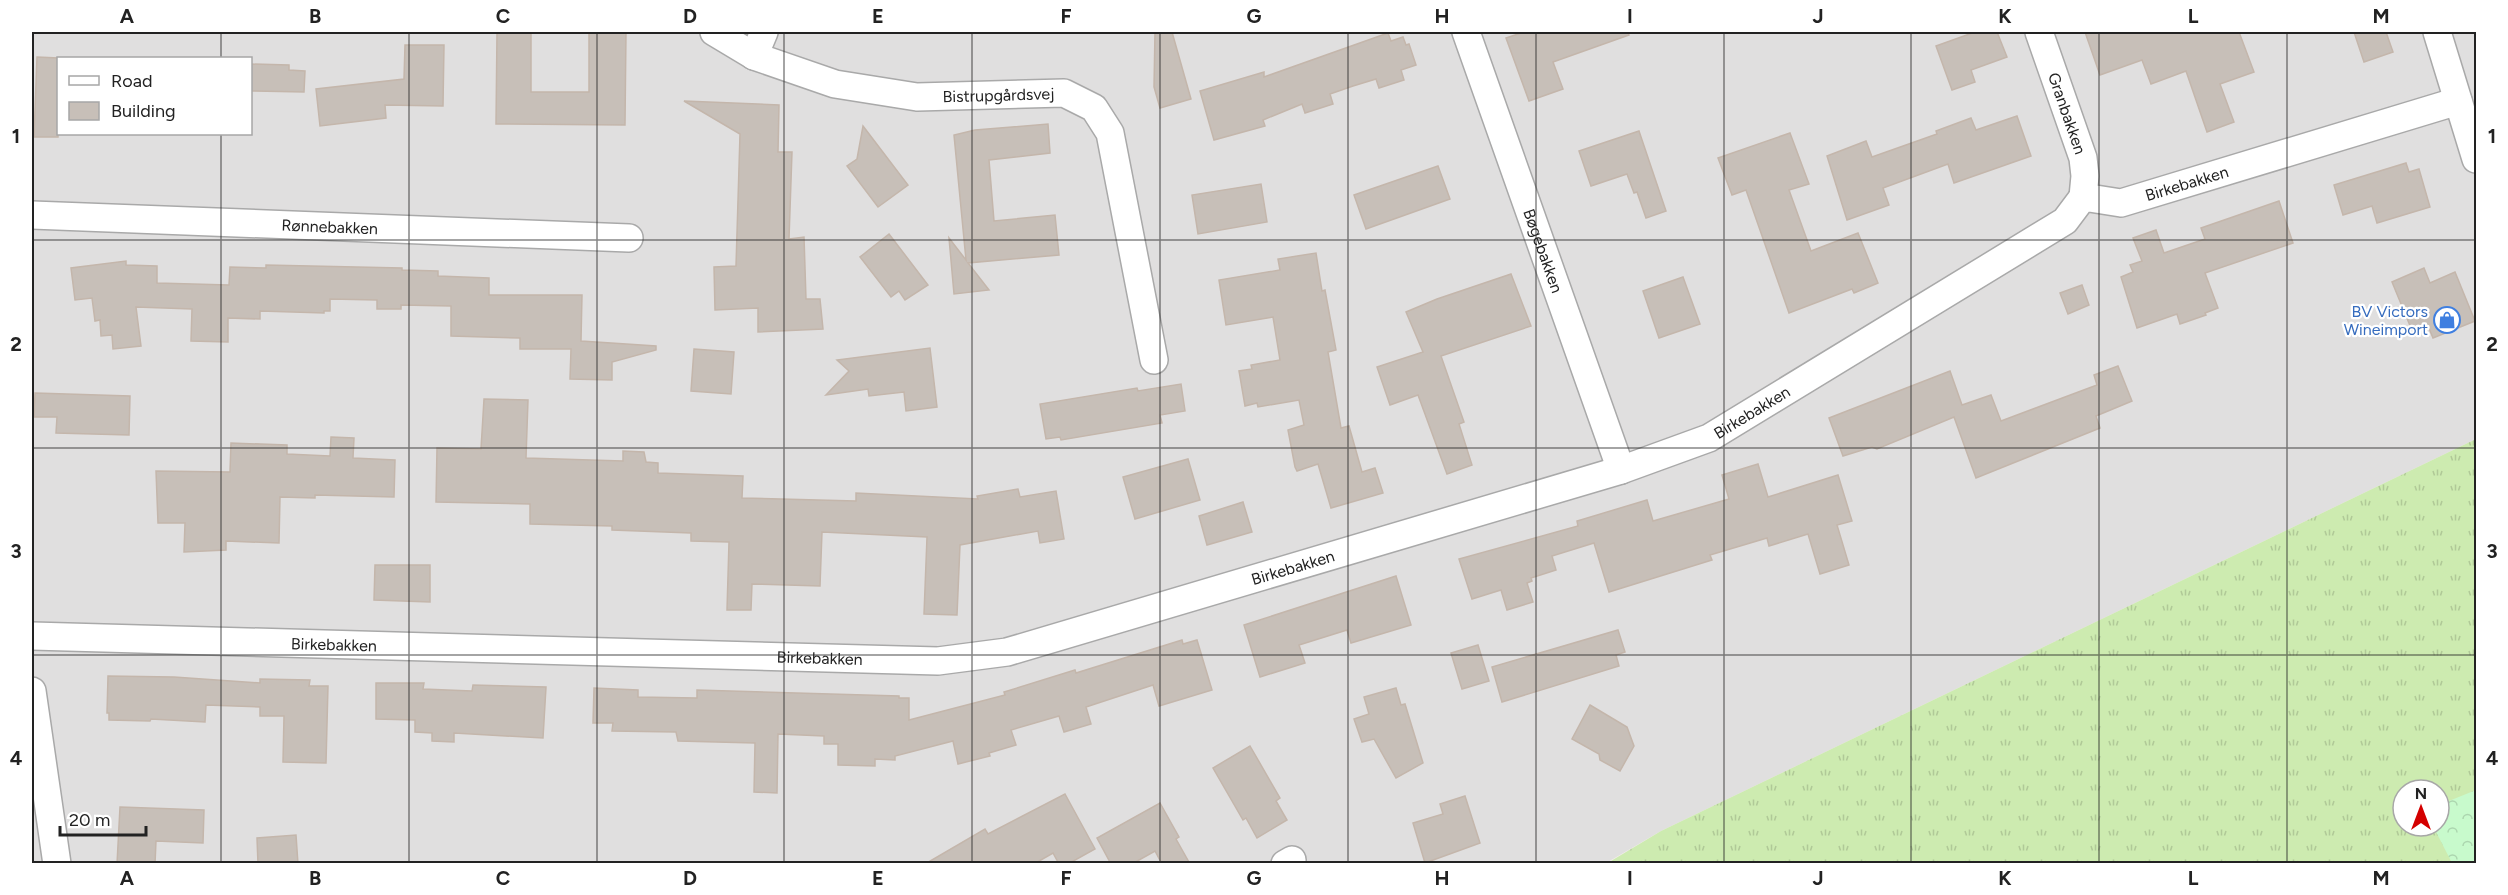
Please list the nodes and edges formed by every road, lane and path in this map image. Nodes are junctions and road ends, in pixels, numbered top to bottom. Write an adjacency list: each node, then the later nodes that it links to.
1 (714, 32): 5 (street, Bistrupgårdsvej)
2 (1466, 32): 12 (street, Bøgebakken)
3 (2039, 32): 8 (street, Granbakken)
4 (2437, 32): 6 (street)
5 (759, 44): 11 (street, Bistrupgårdsvej)
6 (2458, 100): 7 (street); 8 (street, Birkebakken)
7 (2476, 159)
8 (2083, 197): 12 (street, Birkebakken)
9 (32, 215): 10 (street, Rønnebakken)
10 (629, 238)
11 (1154, 360)
12 (1621, 470): 13 (street, Birkebakken)
13 (32, 636)
14 (32, 691): 15 (street)
15 (57, 864)

